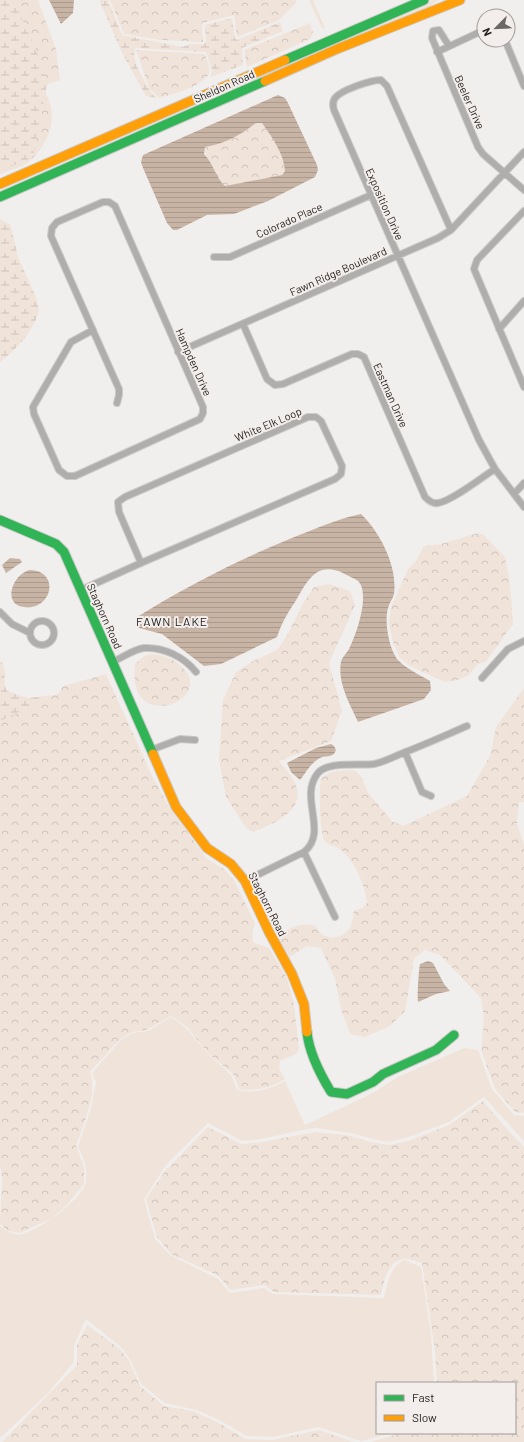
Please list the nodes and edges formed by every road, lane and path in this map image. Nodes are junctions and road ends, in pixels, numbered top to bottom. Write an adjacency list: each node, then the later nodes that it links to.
1 (424, 0): 10 (main road, Sheldon Road)
2 (460, 0): 13 (main road, Sheldon Road)
3 (476, 34): 4 (street)
4 (448, 46): 6 (street); 6 (street, Beeler Drive)
5 (508, 48): 7 (street)
6 (437, 52): 9 (street, Beeler Drive)
7 (524, 86)
8 (524, 152): 9 (street, Fawn Ridge Boulevard)
9 (505, 173): 11 (street, Beeler Drive); 15 (street, Fawn Ridge Boulevard)
10 (0, 184)
11 (524, 190)
12 (371, 195): 15 (street, Exposition Drive); 16 (street, Exposition Drive); 17 (street, Colorado Place)
13 (0, 197)
14 (524, 211): 20 (street)
15 (451, 230): 16 (street, Fawn Ridge Boulevard)
16 (397, 256): 19 (street, Fawn Ridge Boulevard); 25 (street, Exposition Drive)
17 (214, 257)
18 (524, 301): 20 (street)
19 (242, 324): 22 (street, Fawn Ridge Boulevard); 25 (street, Eastman Drive)
20 (499, 329): 23 (street)
21 (93, 330): 22 (street, Hampden Drive); 22 (street, Hampden Drive); 24 (street, Hampden Drive)
22 (178, 352)
23 (524, 387)
24 (117, 403)
25 (495, 469): 27 (street, Exposition Drive)
26 (524, 484): 27 (street)
27 (514, 494): 28 (street, Exposition Drive)
28 (524, 508)
29 (0, 520): 31 (main road, Staghorn Road)
30 (141, 563): 30 (street, White Elk Loop); 31 (street, White Elk Loop)
31 (81, 590): 35 (main road, Staghorn Road)
32 (0, 612): 33 (street)
33 (30, 633): 33 (street)
34 (524, 641): 37 (street)
35 (112, 662): 36 (street); 40 (main road, Staghorn Road)
36 (196, 672)
37 (482, 678)
38 (467, 726): 41 (street)
39 (195, 740): 40 (street)
40 (151, 750): 44 (main road, Staghorn Road)
41 (405, 752): 42 (street); 43 (street)
42 (431, 796)
43 (304, 852): 44 (street); 45 (street)
44 (245, 881): 46 (main road, Staghorn Road)
45 (335, 917)
46 (454, 1035)

